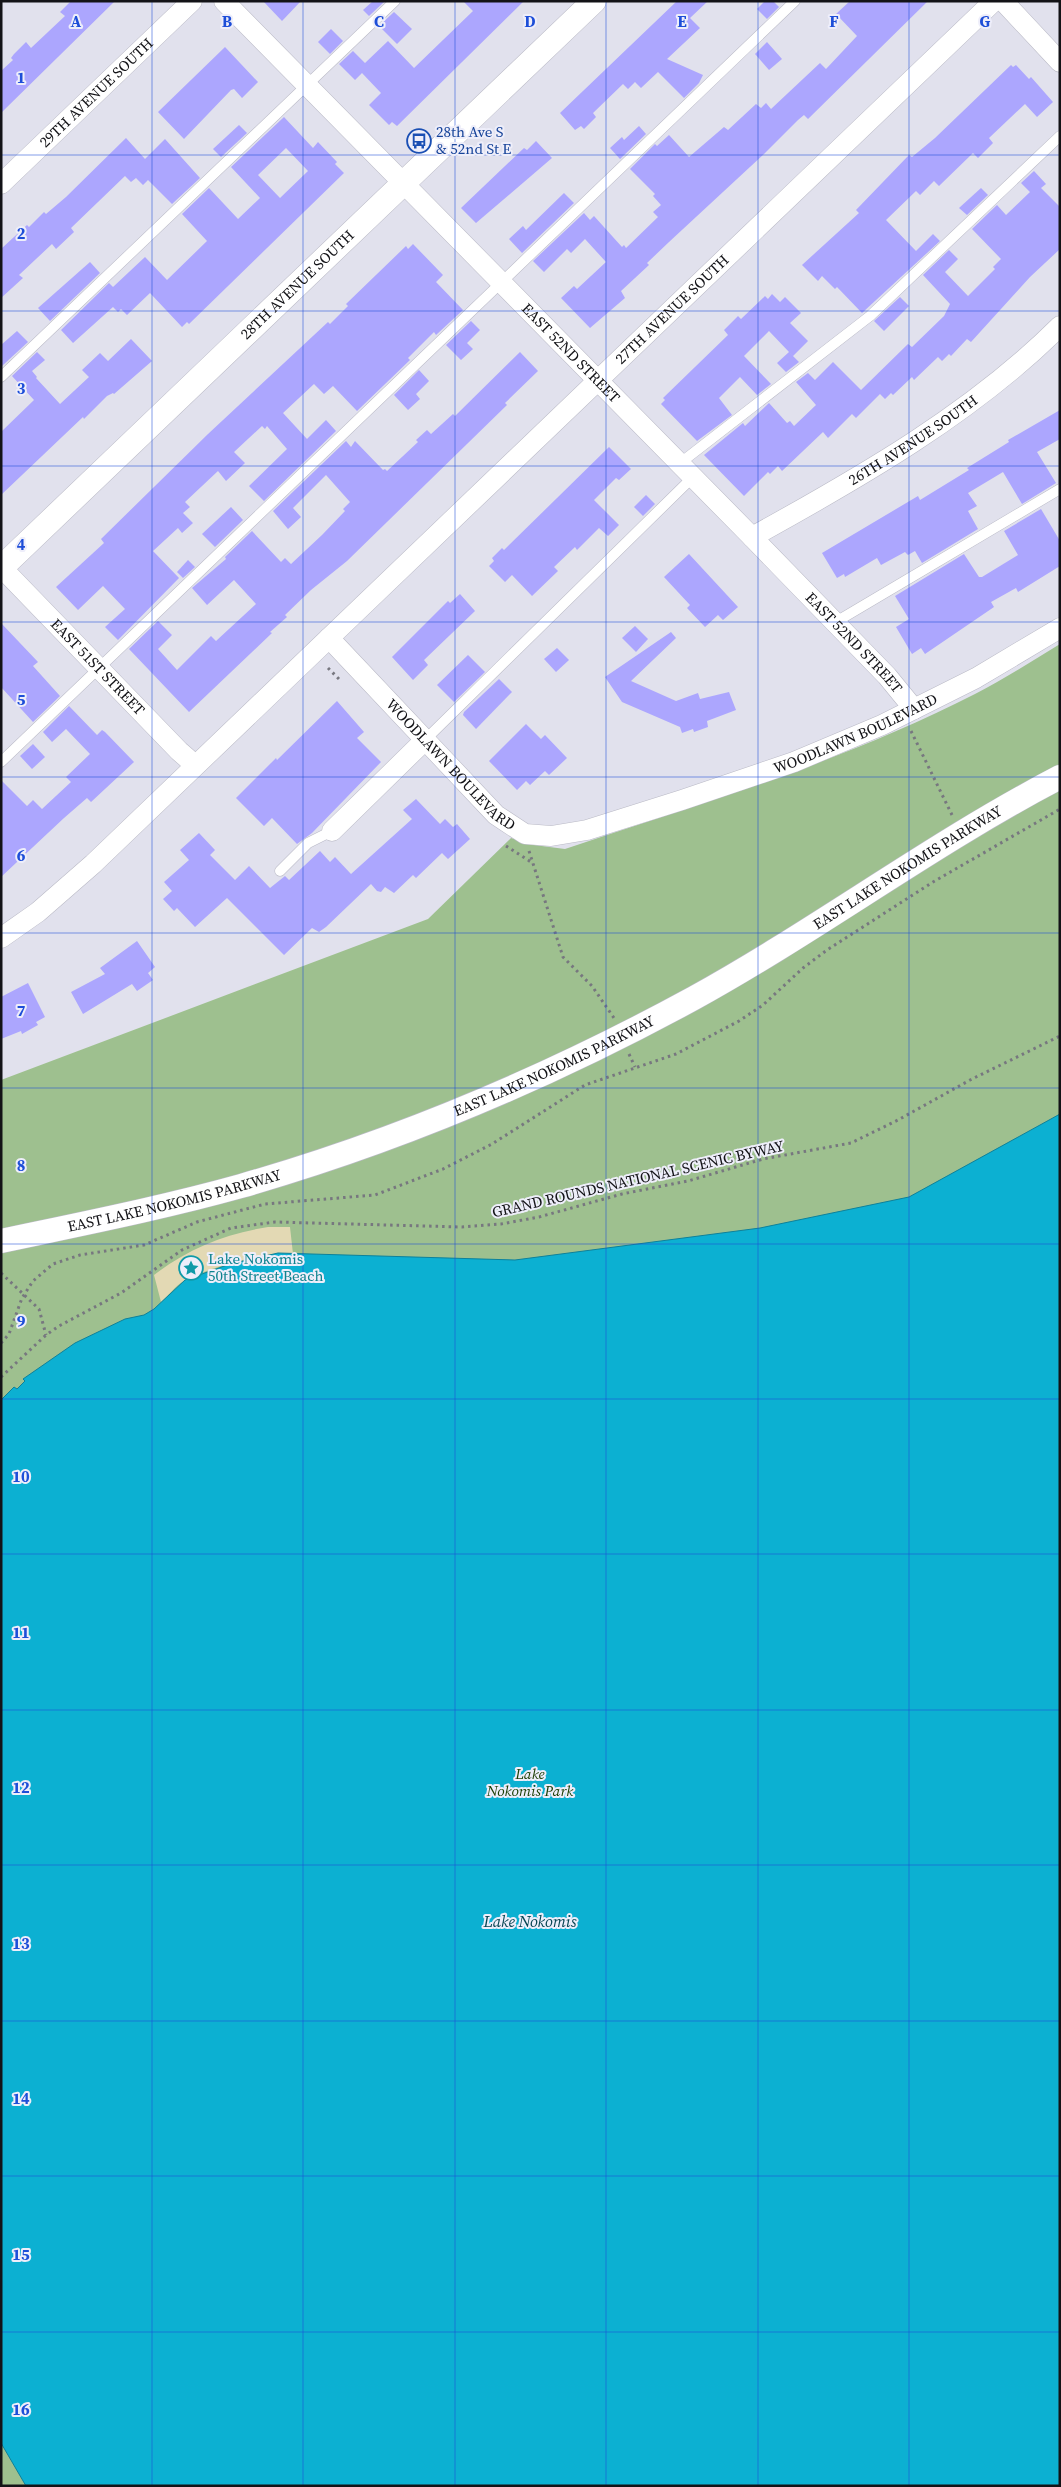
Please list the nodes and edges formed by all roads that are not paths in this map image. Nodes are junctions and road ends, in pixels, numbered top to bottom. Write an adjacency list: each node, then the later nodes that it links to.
1 (192, 1): 12 (street, 29TH AVENUE SOUTH)
2 (224, 1): 9 (street, EAST 52ND STREET)
3 (395, 1): 9 (lane)
4 (594, 1): 11 (street, 28TH AVENUE SOUTH)
5 (795, 1): 13 (lane)
6 (994, 1): 16 (street, 27TH AVENUE SOUTH)
7 (1003, 1): 8 (street)
8 (1060, 62)
9 (307, 85): 11 (street, EAST 52ND STREET); 15 (lane)
10 (1060, 136): 17 (lane)
11 (402, 182): 13 (street, EAST 52ND STREET); 21 (street, 28TH AVENUE SOUTH)
12 (1, 184)
13 (501, 282): 16 (street, EAST 52ND STREET); 25 (lane)
14 (1060, 326): 20 (street, 26TH AVENUE SOUTH)
15 (1, 377)
16 (596, 382): 17 (street, EAST 52ND STREET); 24 (street, 27TH AVENUE SOUTH)
17 (679, 464): 18 (street, EAST 52ND STREET)
18 (693, 478): 20 (street, EAST 52ND STREET); 27 (lane)
19 (1060, 488): 22 (lane)
20 (752, 537): 22 (street, EAST 52ND STREET)
21 (1, 568): 25 (street, EAST 51ST STREET)
22 (834, 623): 26 (street, EAST 52ND STREET)
23 (1060, 628): 26 (street, WOODLAWN BOULEVARD)
24 (329, 638): 27 (street, WOODLAWN BOULEVARD); 29 (street)
25 (101, 668): 28 (lane); 29 (street, EAST 51ST STREET)
26 (911, 717): 27 (street, WOODLAWN BOULEVARD)
27 (425, 740): 31 (street)
28 (1, 762)
29 (195, 765): 33 (street)
30 (1060, 777): 34 (street, EAST LAKE NOKOMIS PARKWAY)
31 (332, 831): 32 (lane)
32 (280, 871)
33 (1, 938)
34 (1, 1240)

